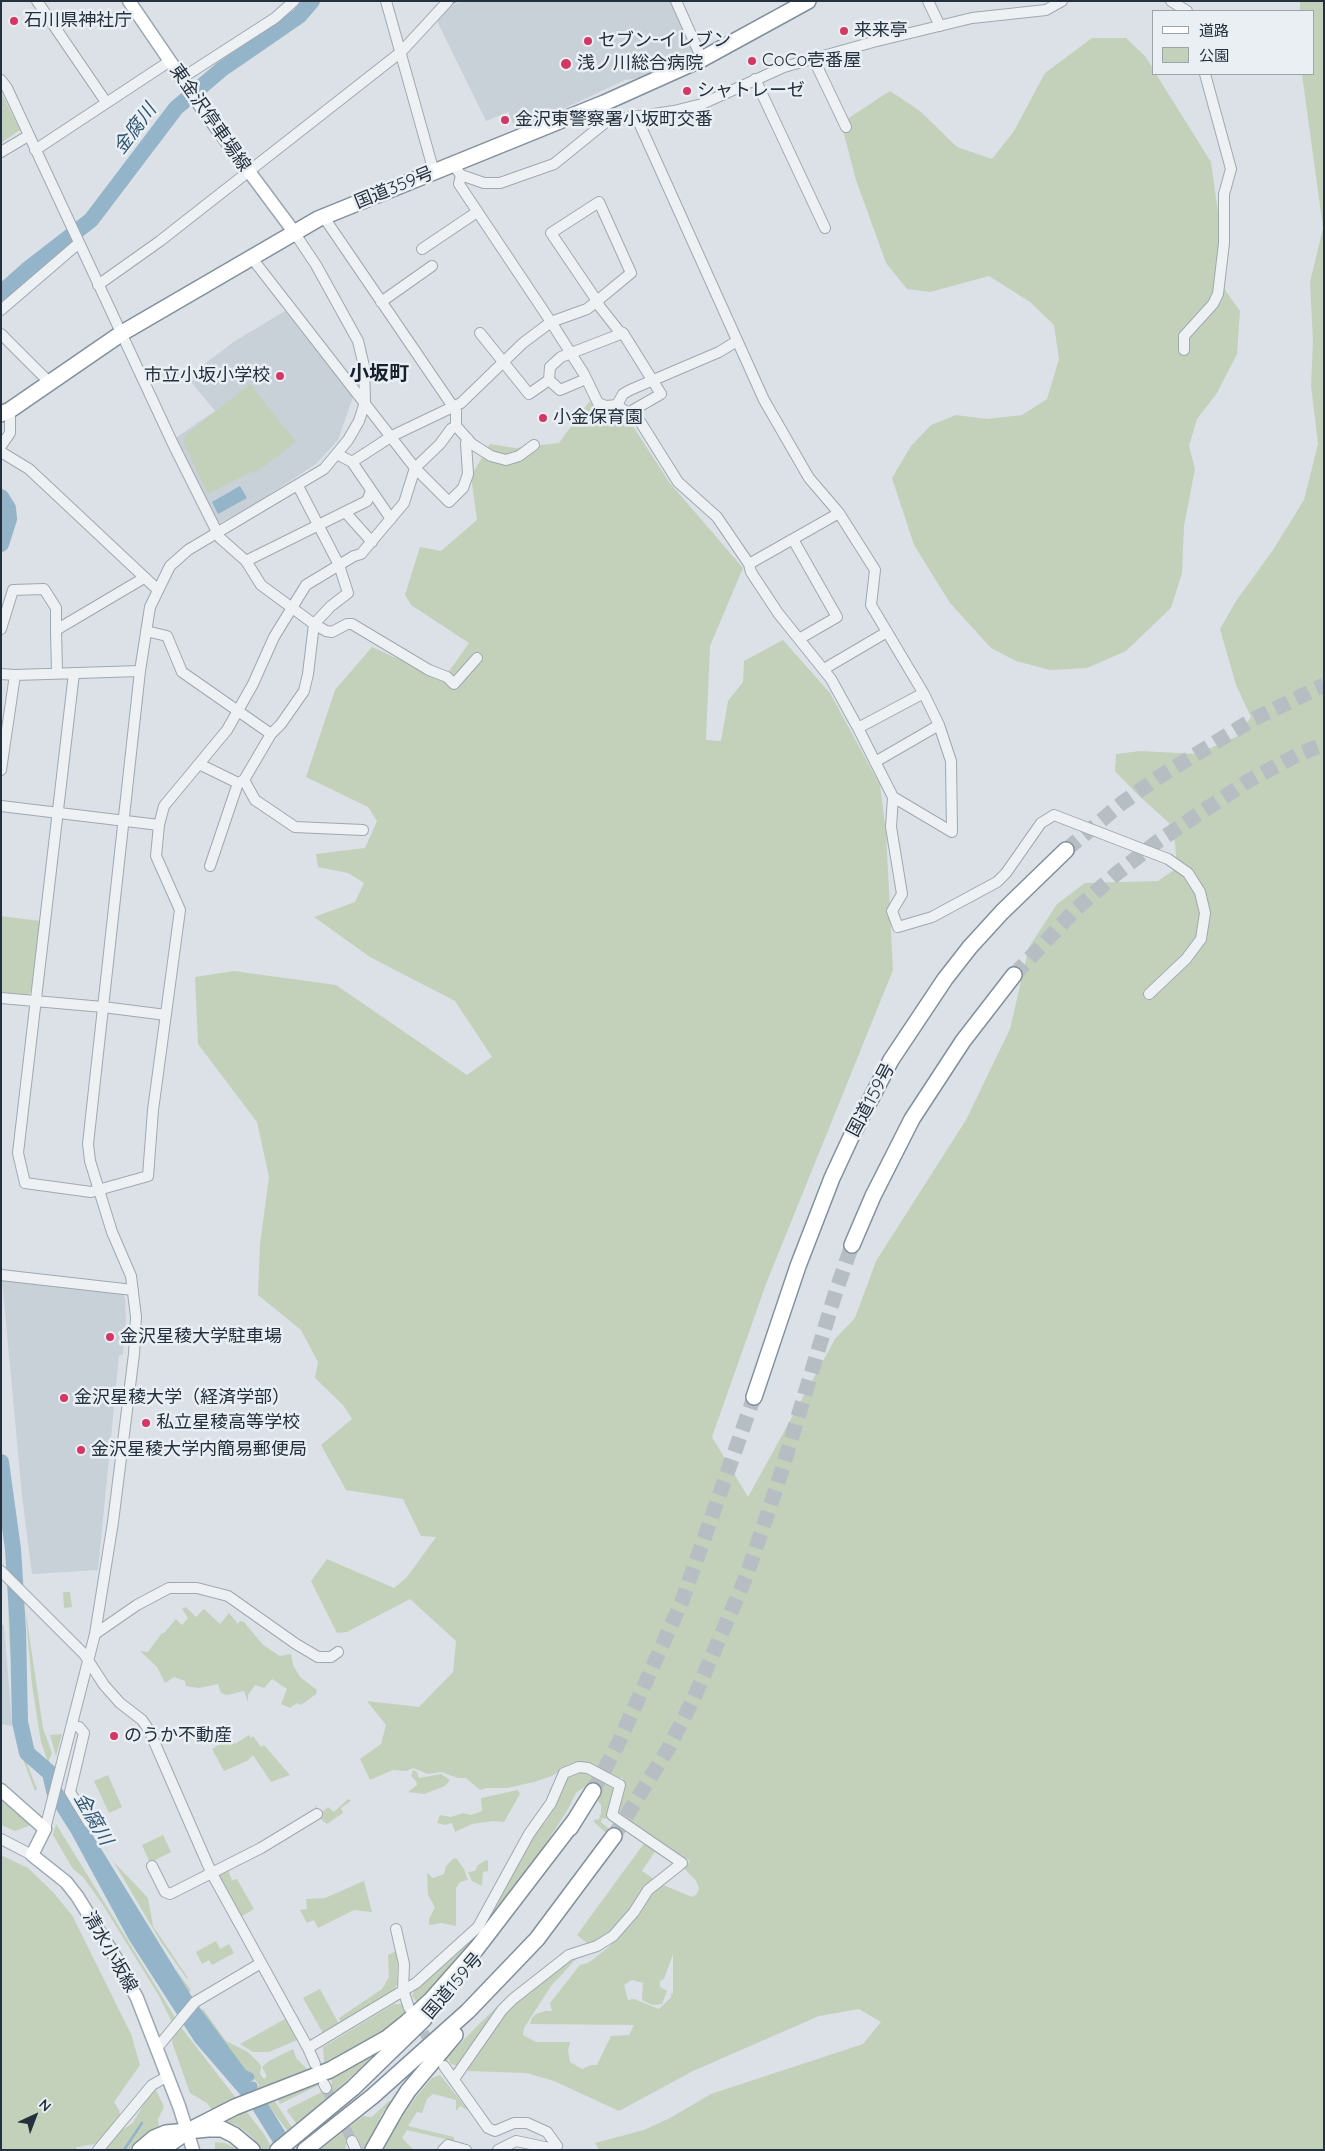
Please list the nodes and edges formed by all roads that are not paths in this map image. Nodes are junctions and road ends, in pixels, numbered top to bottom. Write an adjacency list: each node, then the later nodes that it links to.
1 (37, 1): 21 (street)
2 (129, 1): 16 (main road, 東金沢停車場線)
3 (294, 1): 20 (street)
4 (386, 1): 13 (street)
5 (448, 1): 13 (street)
6 (676, 1): 15 (street)
7 (808, 1): 15 (highway, 国道359号)
8 (928, 1): 12 (street)
9 (1062, 1): 12 (street)
10 (1171, 1): 11 (street)
11 (1185, 10)
12 (940, 26): 14 (street)
13 (401, 52): 30 (street); 31 (street)
14 (814, 58): 18 (street); 25 (street)
15 (702, 59): 22 (highway, 国道359号)
16 (170, 61): 20 (main road, 東金沢停車場線); 21 (street)
17 (1205, 75): 50 (street)
18 (755, 79): 23 (street); 34 (street)
19 (1, 80): 26 (street)
20 (183, 80): 30 (main road, 東金沢停車場線)
21 (106, 102): 27 (street)
22 (604, 103): 24 (street); 29 (highway, 国道359号)
23 (636, 116): 24 (street); 49 (street)
24 (611, 120): 29 (street)
25 (846, 127)
26 (28, 136): 27 (street); 28 (street)
27 (35, 150): 36 (street)
28 (1, 152)
29 (456, 170): 31 (highway, 国道359号); 32 (street)
30 (249, 172): 35 (main road, 東金沢停車場線); 40 (street)
31 (434, 172): 33 (highway, 国道359号)
32 (477, 212): 37 (street); 44 (street)
33 (323, 216): 35 (highway, 国道359号); 42 (street)
34 (824, 228)
35 (294, 232): 38 (highway, 国道359号); 57 (street)
36 (78, 242): 40 (street); 43 (street)
37 (422, 249)
38 (251, 257): 45 (highway, 国道359号); 57 (street)
39 (432, 266): 42 (street)
40 (98, 285): 45 (street)
41 (597, 301): 41 (street); 44 (street); 47 (street)
42 (381, 302): 59 (street)
43 (1, 310)
44 (551, 322): 51 (street); 52 (street)
45 (122, 333): 56 (highway, 国道359号); 77 (street)
46 (480, 333): 52 (street)
47 (624, 333): 51 (street); 55 (street)
48 (1, 334): 56 (street)
49 (737, 341): 55 (street); 74 (street)
50 (1184, 350)
51 (570, 352): 53 (street); 54 (street)
52 (504, 364): 54 (street); 59 (street)
53 (586, 379): 54 (street); 58 (street)
54 (549, 380)
55 (653, 380): 58 (street); 61 (street)
56 (50, 383): 60 (highway, 国道359号)
57 (365, 402): 63 (street); 68 (street)
58 (617, 405): 61 (street)
59 (453, 408): 62 (street); 63 (street)
60 (6, 412): 66 (street)
61 (628, 413): 81 (street)
62 (456, 426): 64 (street); 70 (street)
63 (392, 436): 69 (street); 70 (street)
64 (468, 439): 65 (street); 70 (street)
65 (534, 445)
66 (1, 446)
67 (1, 452): 83 (street)
68 (337, 454): 69 (street); 71 (street)
69 (352, 462): 72 (street)
70 (416, 468): 75 (street)
71 (298, 486): 76 (street); 77 (street)
72 (371, 491): 73 (street); 75 (street)
73 (345, 512): 76 (street); 79 (street)
74 (839, 513): 78 (street); 90 (street)
75 (391, 519): 79 (street)
76 (318, 524): 80 (street); 82 (street)
77 (217, 531): 80 (street); 84 (street)
78 (790, 540): 81 (street); 91 (street)
79 (372, 542): 82 (street)
80 (246, 561): 85 (street)
81 (749, 564): 91 (street)
82 (339, 565): 85 (street); 86 (street)
83 (144, 578): 84 (street); 88 (street)
84 (158, 590): 89 (street)
85 (291, 608): 86 (street); 100 (street)
86 (314, 624): 92 (street); 103 (street)
87 (1, 629): 88 (street)
88 (56, 630): 95 (street)
89 (146, 631): 94 (street); 100 (street)
90 (887, 632): 93 (street); 99 (street)
91 (799, 639): 93 (street)
92 (477, 658)
93 (824, 669): 102 (street)
94 (140, 671): 96 (street); 111 (street)
95 (57, 672): 96 (street); 98 (street)
96 (74, 672): 110 (street)
97 (1, 674): 98 (street)
98 (15, 674): 106 (street)
99 (924, 694): 101 (street); 102 (street)
100 (238, 709): 103 (street); 105 (street)
101 (939, 725): 104 (street); 108 (street)
102 (858, 728): 104 (street)
103 (271, 734): 107 (street)
104 (875, 762): 108 (street)
105 (200, 764): 107 (street); 112 (street)
106 (1, 770)
107 (241, 782): 113 (street); 115 (street)
108 (893, 797): 117 (street)
109 (1, 806): 110 (street)
110 (58, 812): 111 (street); 119 (street)
111 (123, 820): 112 (street); 120 (street)
112 (159, 825): 121 (street)
113 (363, 830)
114 (1066, 850): 126 (highway, 国道159号)
115 (210, 866)
116 (1014, 975): 123 (highway)
117 (1149, 994)
118 (1, 998): 119 (street)
119 (36, 1002): 120 (street); 122 (street)
120 (103, 1007): 121 (street); 122 (street)
121 (166, 1015): 122 (street)
122 (99, 1190): 125 (street)
123 (852, 1244)
124 (1, 1275): 125 (street)
125 (133, 1290): 128 (street)
126 (754, 1397)
127 (4, 1574): 130 (street)
128 (95, 1634): 129 (street); 130 (street)
129 (338, 1652)
130 (89, 1660): 131 (street); 142 (street)
131 (72, 1725): 136 (street); 137 (street)
132 (1, 1790): 137 (main road)
133 (593, 1791): 135 (highway, 国道159号)
134 (316, 1814): 142 (street)
135 (575, 1820): 154 (highway); 161 (highway, 国道159号)
136 (89, 1823)
137 (45, 1829): 140 (main road)
138 (614, 1836): 144 (highway, 国道159号)
139 (1, 1839): 140 (street)
140 (32, 1855): 148 (main road, 清水小坂線)
141 (152, 1866): 142 (street)
142 (211, 1872): 145 (street)
143 (396, 1929): 146 (street)
144 (537, 1939): 155 (highway, 国道159号); 162 (highway)
145 (261, 1963): 148 (street); 149 (street)
146 (403, 1990): 147 (street); 149 (street); 153 (street)
147 (409, 2008)
148 (157, 2048): 152 (main road, 清水小坂線)
149 (308, 2048): 150 (street)
150 (315, 2064)
151 (444, 2066): 153 (street)
152 (168, 2076): 154 (main road, 清水小坂線); 156 (street)
153 (454, 2079): 165 (street)
154 (188, 2131): 157 (highway); 158 (highway); 159 (main road, 清水小坂線); 160 (highway)
155 (309, 2146)
156 (98, 2150)
157 (140, 2150)
158 (161, 2150)
159 (193, 2150)
160 (252, 2150)
161 (278, 2150)
162 (373, 2150)
163 (443, 2150): 164 (street)
164 (466, 2150)
165 (498, 2150)

